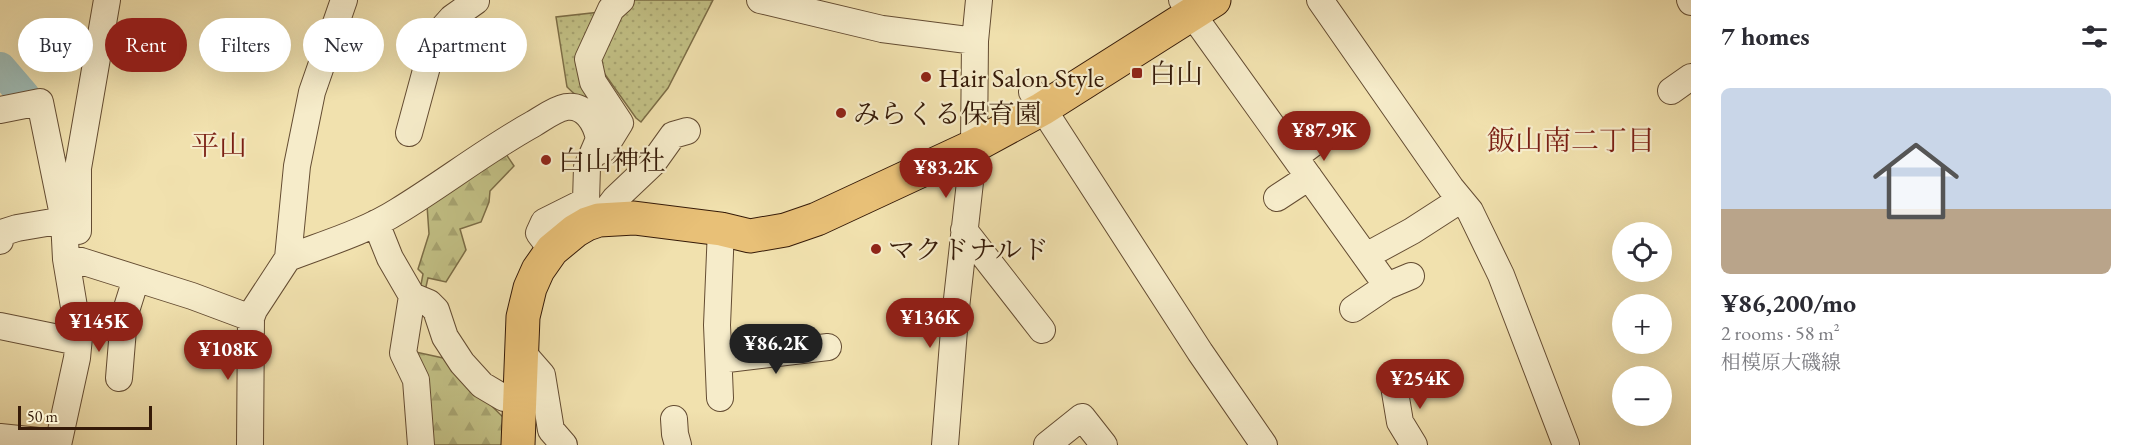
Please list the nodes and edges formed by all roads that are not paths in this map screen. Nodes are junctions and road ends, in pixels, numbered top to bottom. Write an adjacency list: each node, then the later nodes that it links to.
1 (107, 0): 30 (street)
2 (344, 0): 29 (street)
3 (621, 0): 16 (street)
4 (760, 0): 9 (street)
5 (979, 0): 9 (street)
6 (1320, 0): 19 (street)
7 (476, 1): 14 (street)
8 (1191, 3): 10 (main road); 17 (street)
9 (975, 41): 15 (street)
10 (1037, 100): 15 (main road); 56 (street)
11 (0, 110): 20 (street)
12 (675, 131): 21 (street)
13 (1328, 132): 17 (street)
14 (409, 133)
15 (974, 136): 23 (main road); 24 (street)
16 (593, 154): 22 (street); 27 (street)
17 (1302, 167): 18 (street); 28 (street)
18 (1278, 198)
19 (1460, 200): 28 (street); 58 (street)
20 (64, 220): 25 (street); 30 (street)
21 (599, 220): 23 (main road); 27 (main road)
22 (376, 223): 29 (street); 34 (street)
23 (721, 229): 42 (street)
24 (964, 230): 38 (street); 53 (street)
25 (0, 233): 26 (street)
26 (0, 241)
27 (552, 250): 41 (main road)
28 (1366, 256): 33 (street)
29 (288, 258): 36 (street)
30 (74, 260): 32 (street); 39 (street)
31 (1411, 276): 33 (street)
32 (136, 279): 36 (street); 43 (street)
33 (1387, 286): 35 (street)
34 (412, 296): 45 (street); 50 (street)
35 (1353, 309)
36 (251, 318): 49 (street)
37 (0, 326): 39 (street)
38 (1042, 330)
39 (78, 342): 48 (street)
40 (828, 346): 42 (street)
41 (521, 351): 45 (main road); 52 (street)
42 (719, 360): 46 (street)
43 (119, 378)
44 (1392, 388): 57 (street)
45 (519, 395): 51 (main road)
46 (720, 398)
47 (0, 437): 48 (street)
48 (58, 444)
49 (250, 445)
50 (421, 445)
51 (518, 445)
52 (564, 445)
53 (945, 445)
54 (1047, 445): 55 (street)
55 (1104, 445)
56 (1264, 445)
57 (1414, 445)
58 (1566, 445)

